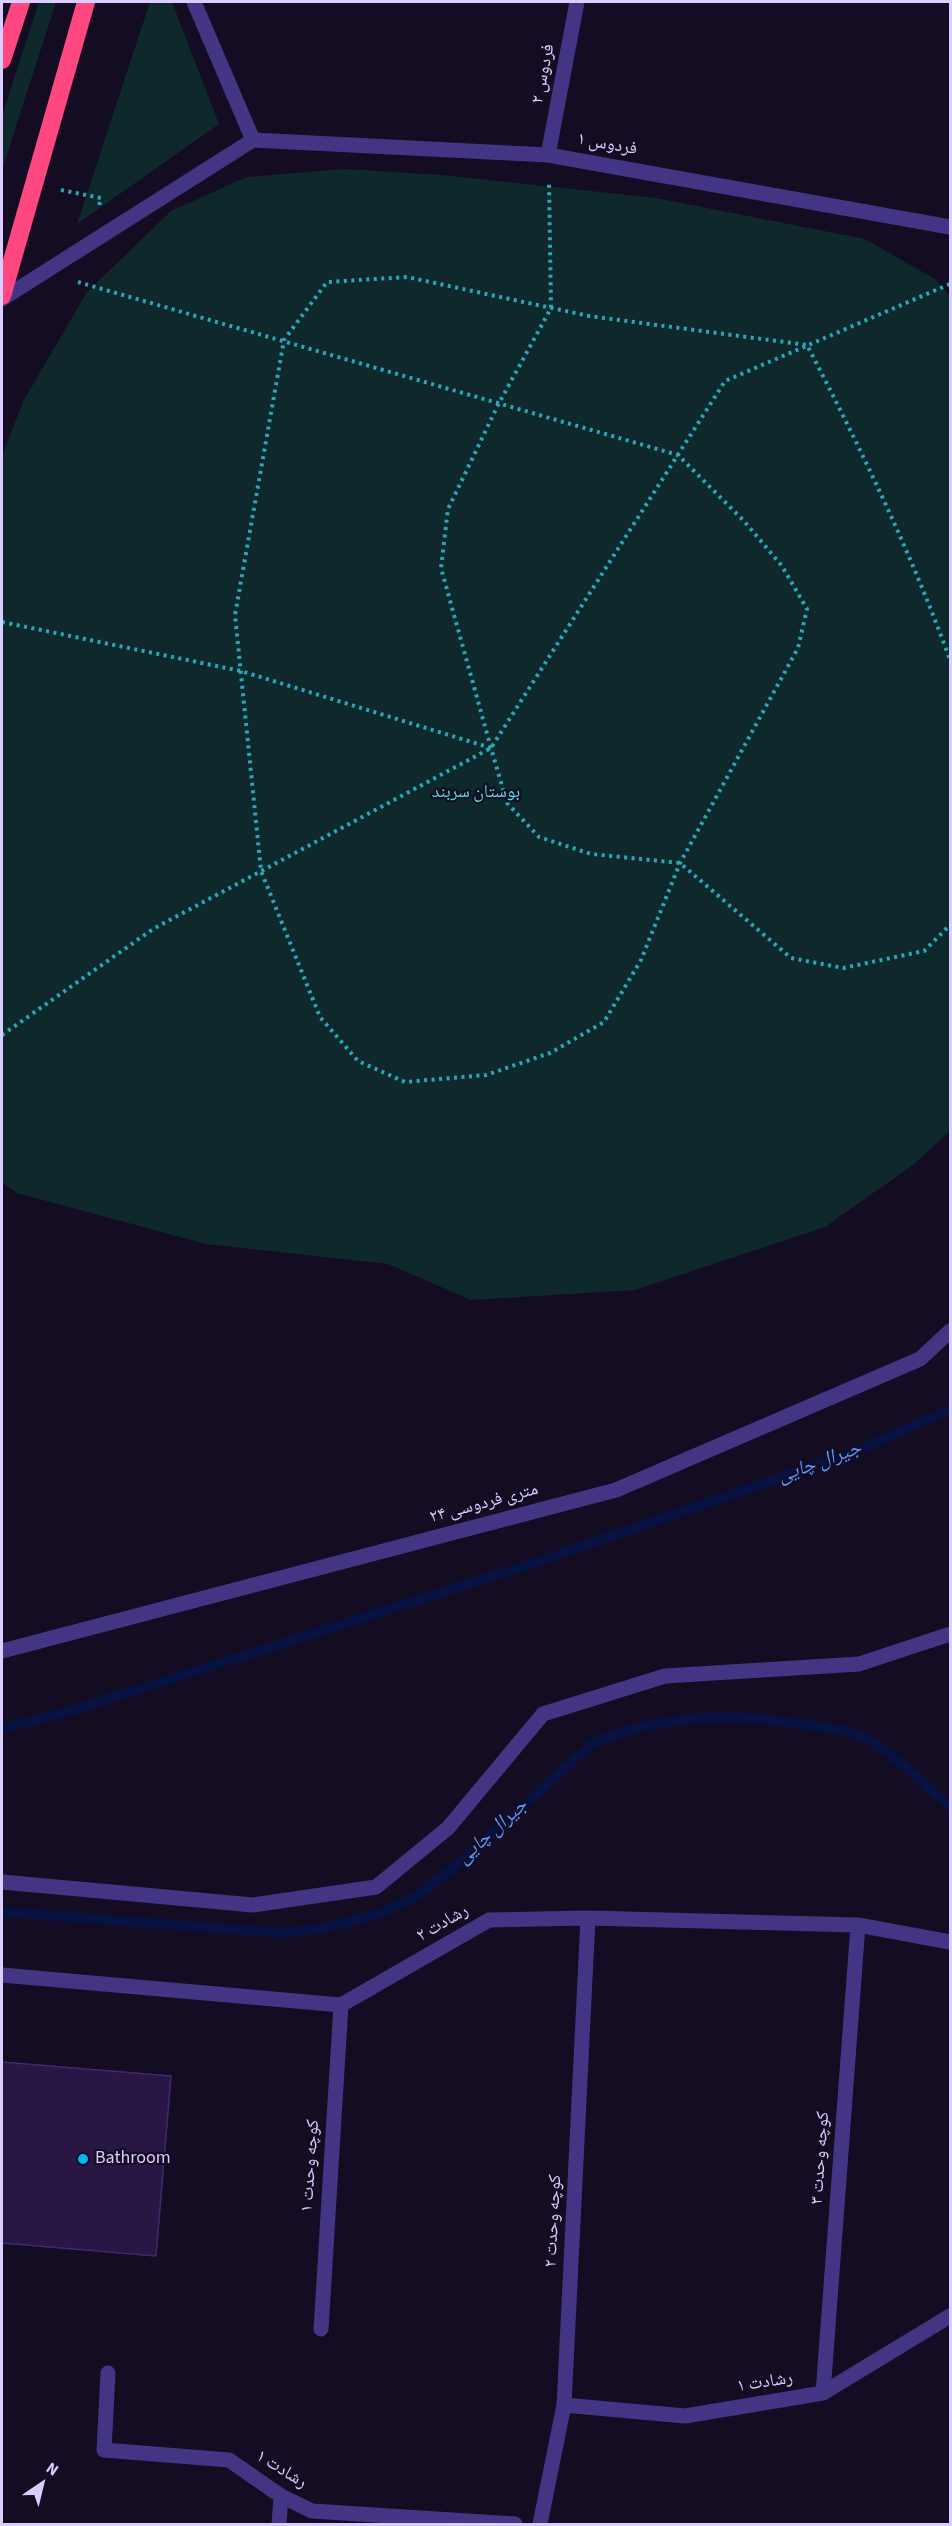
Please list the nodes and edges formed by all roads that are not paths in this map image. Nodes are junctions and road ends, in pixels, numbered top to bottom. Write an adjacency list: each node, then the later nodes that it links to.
1 (21, 2): 5 (highway)
2 (86, 2): 9 (highway)
3 (194, 2): 6 (street)
4 (578, 2): 7 (street, فردوس ۲)
5 (2, 60)
6 (253, 140): 7 (street, فردوس ۱); 9 (street)
7 (548, 154): 8 (street, فردوس ۱)
8 (951, 227)
9 (2, 297)
10 (951, 1331): 12 (street, ۲۴ متری فردوسی)
11 (951, 1634): 13 (street)
12 (2, 1651)
13 (2, 1882)
14 (588, 1918): 15 (street, رشادت ۲); 18 (street, رشادت ۲); 23 (street, کوچه وحدت ۲)
15 (858, 1925): 16 (street, رشادت ۲); 22 (street, کوچه وحدت ۳)
16 (951, 1942)
17 (2, 1976): 18 (street)
18 (341, 2005): 20 (street, کوچه وحدت ۱)
19 (951, 2316): 22 (street, رشادت ۱)
20 (321, 2329)
21 (108, 2373): 24 (street, رشادت ۱)
22 (823, 2393): 23 (street, رشادت ۱)
23 (564, 2405): 27 (street, کوچه وحدت ۲)
24 (281, 2496): 25 (street); 26 (street, رشادت ۱)
25 (279, 2524)
26 (515, 2524)
27 (540, 2524)

